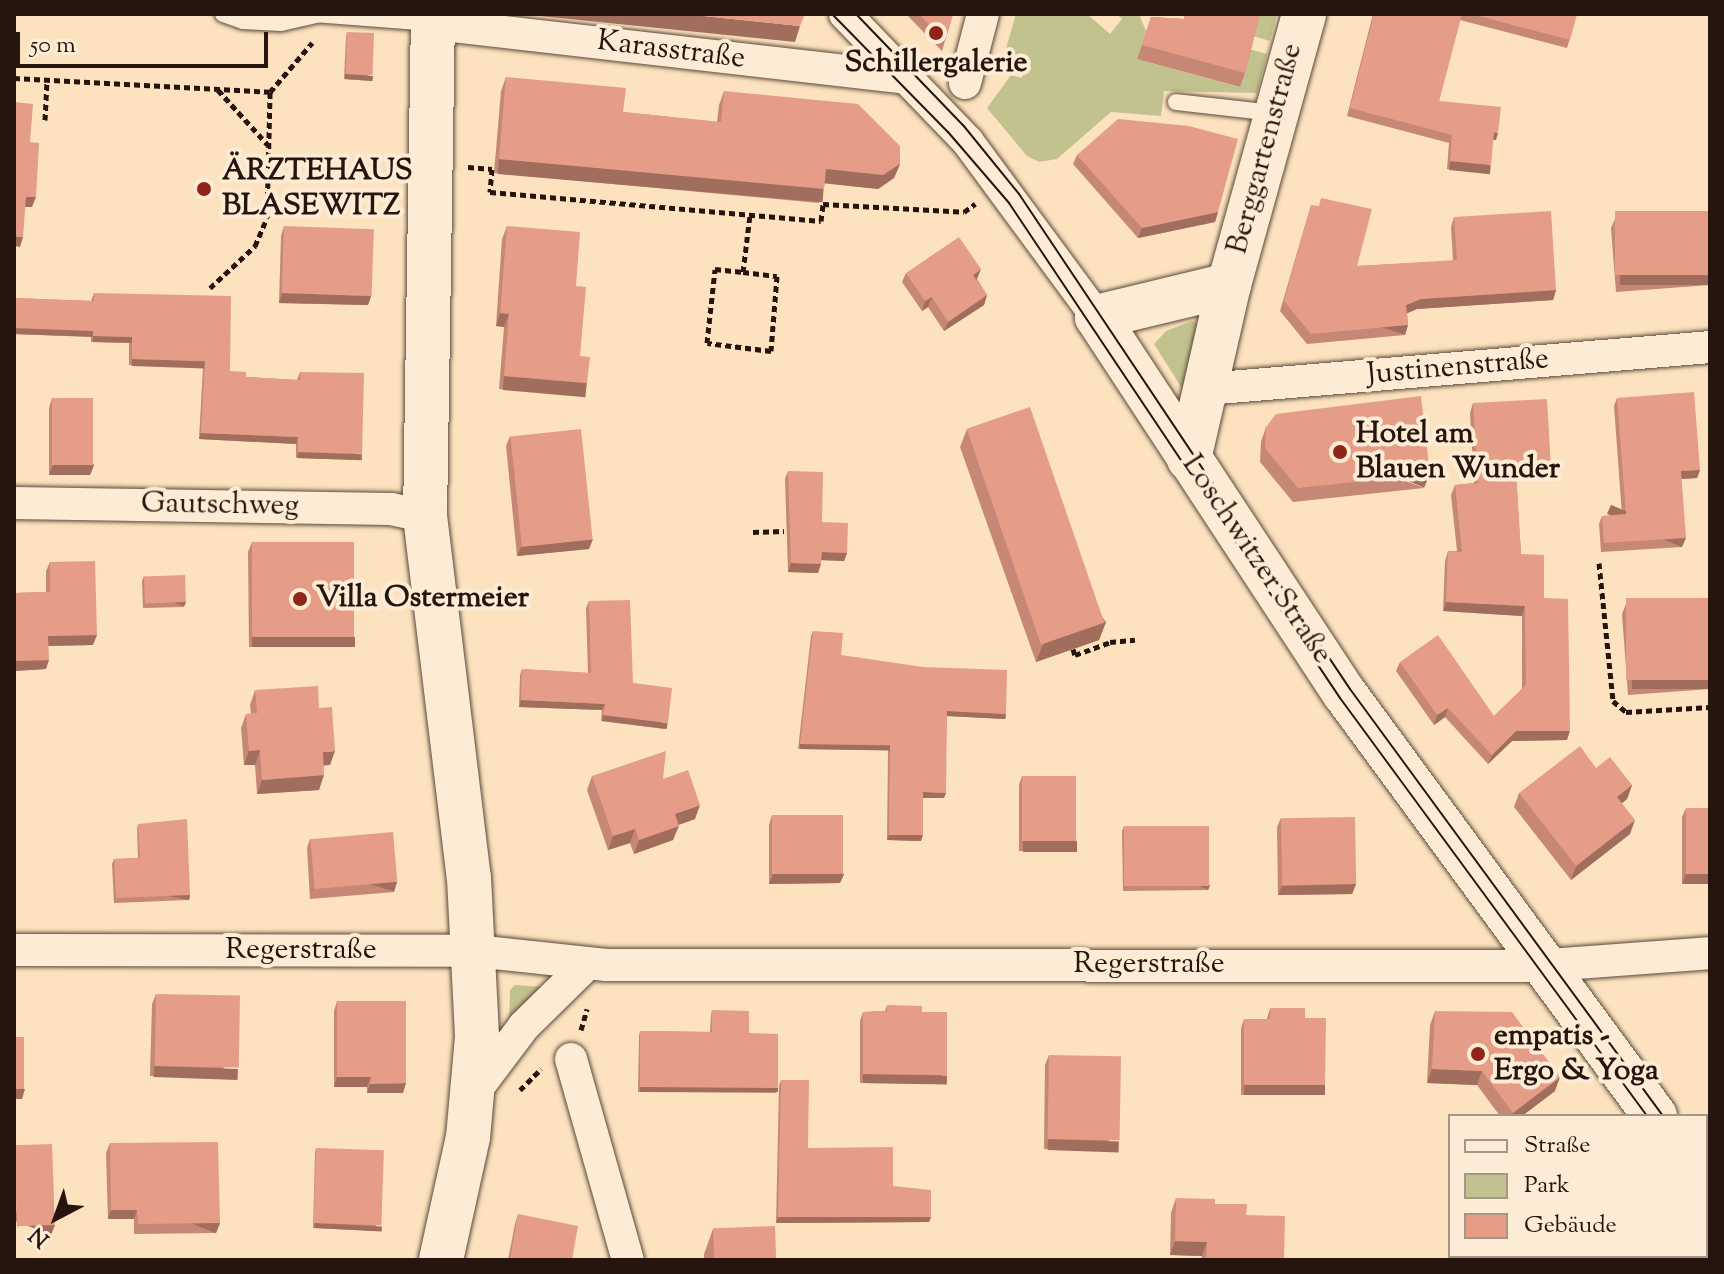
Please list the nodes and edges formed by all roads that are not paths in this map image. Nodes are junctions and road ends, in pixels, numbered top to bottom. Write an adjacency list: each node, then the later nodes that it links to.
1 (223, 14): 2 (lane)
2 (315, 14): 6 (lane)
3 (845, 14): 7 (street, Loschwitzer Straße)
4 (983, 14): 8 (street)
5 (1304, 14): 10 (street, Berggartenstraße)
6 (433, 19): 7 (street, Karasstraße); 17 (street)
7 (908, 78): 12 (street, Loschwitzer Straße)
8 (965, 83)
9 (1176, 102): 10 (lane)
10 (1276, 113): 11 (street, Berggartenstraße)
11 (1229, 285): 12 (street, Berggartenstraße); 14 (street, Berggartenstraße)
12 (1097, 317): 15 (street, Loschwitzer Straße)
13 (1710, 347): 14 (street, Justinenstraße)
14 (1206, 389): 15 (street, Berggartenstraße)
15 (1189, 459): 22 (street, Loschwitzer Straße)
16 (14, 503): 17 (street, Gautschweg)
17 (425, 516): 19 (street)
18 (14, 950): 19 (street, Regerstraße)
19 (475, 951): 21 (street, Regerstraße); 24 (street)
20 (1710, 953): 22 (street, Regerstraße)
21 (587, 964): 22 (street, Regerstraße); 24 (street)
22 (1542, 965): 25 (street, Loschwitzer Straße)
23 (571, 1059): 27 (street)
24 (472, 1095): 26 (street)
25 (1654, 1114)
26 (441, 1260)
27 (628, 1260)

